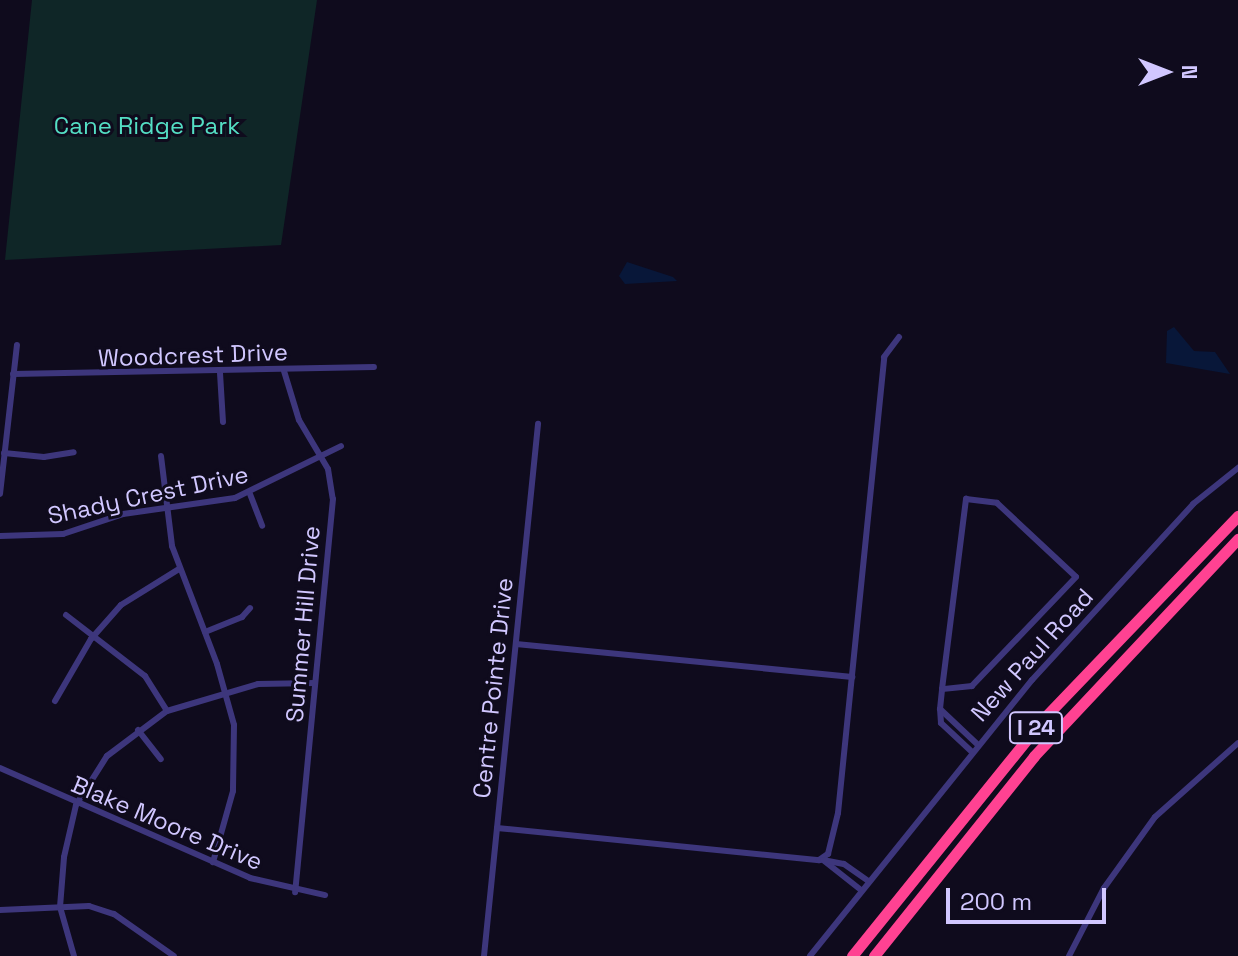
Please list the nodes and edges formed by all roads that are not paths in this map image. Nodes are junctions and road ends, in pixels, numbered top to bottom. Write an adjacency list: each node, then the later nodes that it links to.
1 (899, 337): 28 (street)
2 (17, 345): 6 (street)
3 (374, 367): 4 (street, Woodcrest Drive)
4 (284, 371): 5 (street, Woodcrest Drive); 13 (street, Summer Hill Drive)
5 (220, 373): 6 (street, Woodcrest Drive); 7 (street)
6 (13, 374): 11 (street)
7 (223, 422)
8 (538, 424): 27 (street, Centre Pointe Drive)
9 (341, 446): 13 (street, Shady Crest Drive)
10 (74, 452): 11 (street)
11 (4, 453): 15 (street)
12 (161, 456): 17 (street)
13 (322, 458): 16 (street, Shady Crest Drive); 29 (street, Summer Hill Drive)
14 (1238, 468): 37 (street, New Paul Road)
15 (0, 494)
16 (250, 494): 17 (street, Shady Crest Drive); 19 (street)
17 (167, 508): 20 (street, Shady Crest Drive); 22 (street)
18 (1238, 516): 55 (highway, I 24)
19 (262, 526)
20 (0, 536)
21 (1238, 539): 56 (highway, I 24)
22 (179, 569): 25 (street); 26 (street)
23 (250, 608): 25 (street)
24 (66, 615): 26 (street)
25 (205, 632): 31 (street)
26 (91, 639): 32 (street); 33 (street)
27 (516, 644): 28 (street); 42 (street, Centre Pointe Drive)
28 (852, 677): 43 (street)
29 (315, 683): 31 (street); 47 (street, Summer Hill Drive)
30 (942, 689): 30 (street); 35 (street)
31 (225, 692): 33 (street); 44 (street)
32 (55, 701)
33 (167, 711): 34 (street)
34 (138, 730): 39 (street); 41 (street)
35 (957, 732): 37 (street); 38 (street)
36 (1238, 743): 57 (street)
37 (977, 744): 38 (street, New Paul Road)
38 (971, 751): 45 (street, New Paul Road)
39 (161, 759)
40 (0, 768): 41 (street, Blake Moore Drive)
41 (76, 805): 44 (street, Blake Moore Drive); 49 (street)
42 (497, 828): 43 (street); 53 (street, Centre Pointe Drive)
43 (823, 860): 45 (street); 46 (street)
44 (213, 862): 47 (street, Blake Moore Drive)
45 (868, 881): 46 (street, New Paul Road)
46 (861, 890): 54 (street, New Paul Road)
47 (295, 892): 48 (street, Blake Moore Drive)
48 (325, 895)
49 (60, 907): 50 (street); 51 (street); 52 (street)
50 (0, 910)
51 (74, 956)
52 (174, 956)
53 (484, 956)
54 (810, 956)
55 (852, 956)
56 (876, 956)
57 (1069, 956)

